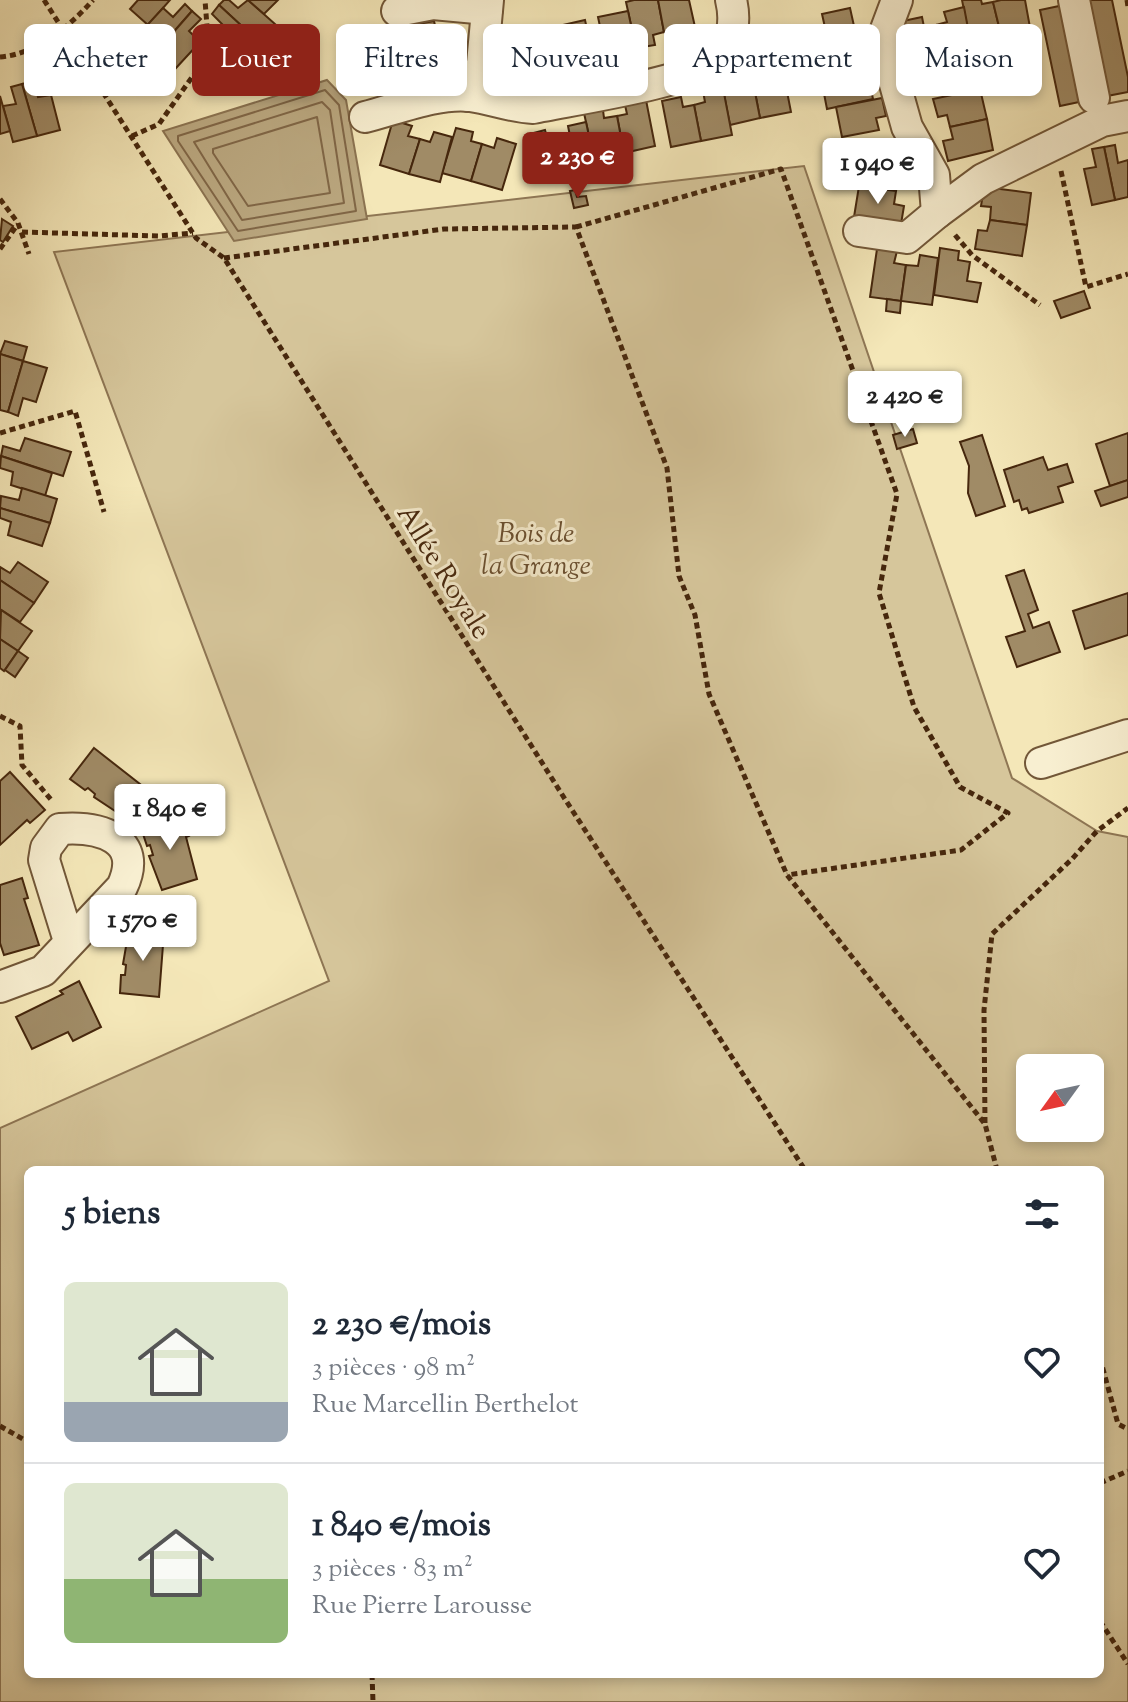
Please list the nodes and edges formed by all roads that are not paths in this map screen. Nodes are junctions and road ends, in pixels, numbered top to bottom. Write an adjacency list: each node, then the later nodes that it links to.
1 (731, 0): 6 (street)
2 (897, 0): 10 (street)
3 (1074, 0): 7 (street)
4 (487, 4): 5 (street); 6 (street)
5 (397, 11)
6 (469, 96): 9 (street)
7 (1094, 98)
8 (1128, 116): 10 (street)
9 (365, 117)
10 (937, 213): 11 (street)
11 (859, 231)
12 (1127, 741): 13 (street)
13 (1041, 763)
14 (69, 941): 14 (street); 15 (street)
15 (0, 987)

